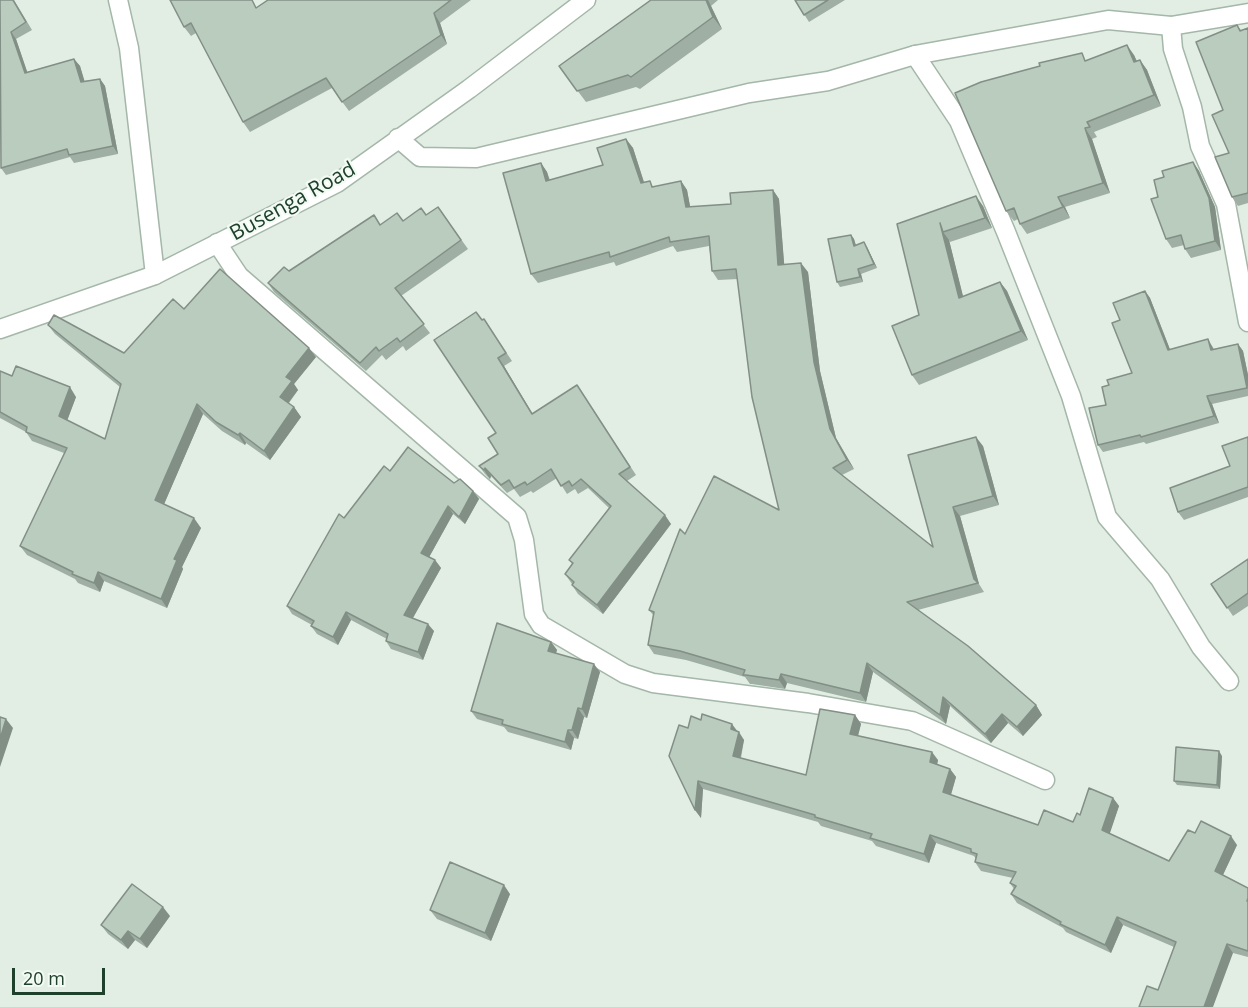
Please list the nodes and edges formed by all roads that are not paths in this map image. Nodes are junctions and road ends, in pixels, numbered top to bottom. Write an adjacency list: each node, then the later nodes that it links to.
1 (118, 0): 8 (street)
2 (586, 0): 6 (street, Busenga Road)
3 (1248, 13): 4 (street)
4 (1171, 26): 5 (street); 9 (street)
5 (915, 55): 6 (street); 11 (street)
6 (398, 138): 7 (street, Busenga Road)
7 (217, 243): 8 (street, Busenga Road); 12 (street)
8 (155, 276): 10 (street, Busenga Road)
9 (1248, 322)
10 (0, 329)
11 (1229, 681)
12 (1045, 780)

